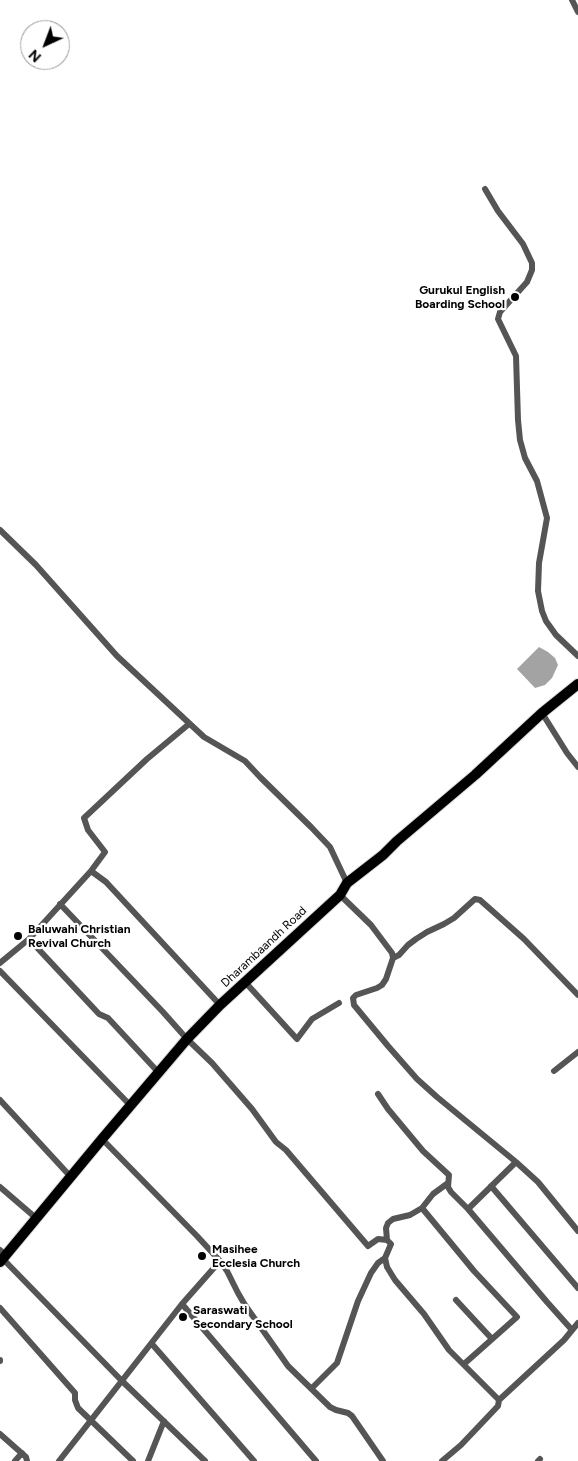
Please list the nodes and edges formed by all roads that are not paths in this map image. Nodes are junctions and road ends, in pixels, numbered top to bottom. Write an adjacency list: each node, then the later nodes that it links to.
1 (572, 0): 2 (street)
2 (578, 12)
3 (485, 189): 5 (street)
4 (0, 530): 8 (street)
5 (578, 656)
6 (578, 684): 7 (main road, Dharambaandh Road)
7 (542, 713): 9 (street); 11 (main road, Dharambaandh Road)
8 (189, 724): 10 (street); 11 (street)
9 (578, 767)
10 (91, 872): 13 (street); 21 (street)
11 (347, 883): 12 (main road, Dharambaandh Road)
12 (340, 895): 15 (street); 18 (main road, Dharambaandh Road)
13 (60, 904): 14 (street); 22 (street)
14 (29, 939): 16 (street); 25 (street)
15 (394, 958): 19 (street); 30 (street)
16 (0, 963)
17 (0, 972): 28 (street)
18 (245, 982): 20 (street); 21 (main road, Dharambaandh Road)
19 (578, 995)
20 (339, 1003)
21 (220, 1005): 22 (main road, Dharambaandh Road)
22 (187, 1039): 25 (main road, Dharambaandh Road); 39 (street)
23 (578, 1052): 24 (street)
24 (554, 1071)
25 (159, 1073): 28 (main road, Dharambaandh Road)
26 (378, 1094): 32 (street)
27 (0, 1100): 31 (street)
28 (130, 1105): 29 (main road, Dharambaandh Road)
29 (102, 1139): 31 (main road, Dharambaandh Road); 42 (street)
30 (516, 1162): 33 (street); 38 (street)
31 (70, 1176): 37 (main road, Dharambaandh Road)
32 (448, 1183): 35 (street); 36 (street)
33 (491, 1186): 36 (street); 43 (street)
34 (0, 1187): 37 (street)
35 (422, 1208): 39 (street); 49 (street)
36 (468, 1209): 48 (street)
37 (36, 1218): 40 (main road, Dharambaandh Road)
38 (578, 1231)
39 (387, 1240): 41 (street)
40 (2, 1256): 52 (street)
41 (385, 1258): 51 (street); 53 (street)
42 (220, 1261): 45 (street); 53 (street)
43 (578, 1288)
44 (456, 1300): 49 (street)
45 (182, 1304): 50 (street); 66 (street)
46 (0, 1308): 55 (street)
47 (578, 1323): 48 (street)
48 (572, 1330): 54 (street)
49 (492, 1339): 51 (street)
50 (152, 1344): 52 (street); 65 (street)
51 (464, 1364): 54 (street)
52 (122, 1381): 55 (street); 56 (street)
53 (312, 1388): 67 (street)
54 (500, 1400): 68 (street)
55 (92, 1420): 61 (street); 62 (street)
56 (164, 1421): 63 (street); 64 (street)
57 (0, 1434): 58 (street)
58 (22, 1454): 59 (street); 60 (street)
59 (15, 1461)
60 (28, 1461)
61 (59, 1461)
62 (133, 1461)
63 (148, 1461)
64 (205, 1461)
65 (254, 1461)
66 (316, 1461)
67 (383, 1461)
68 (442, 1461)

